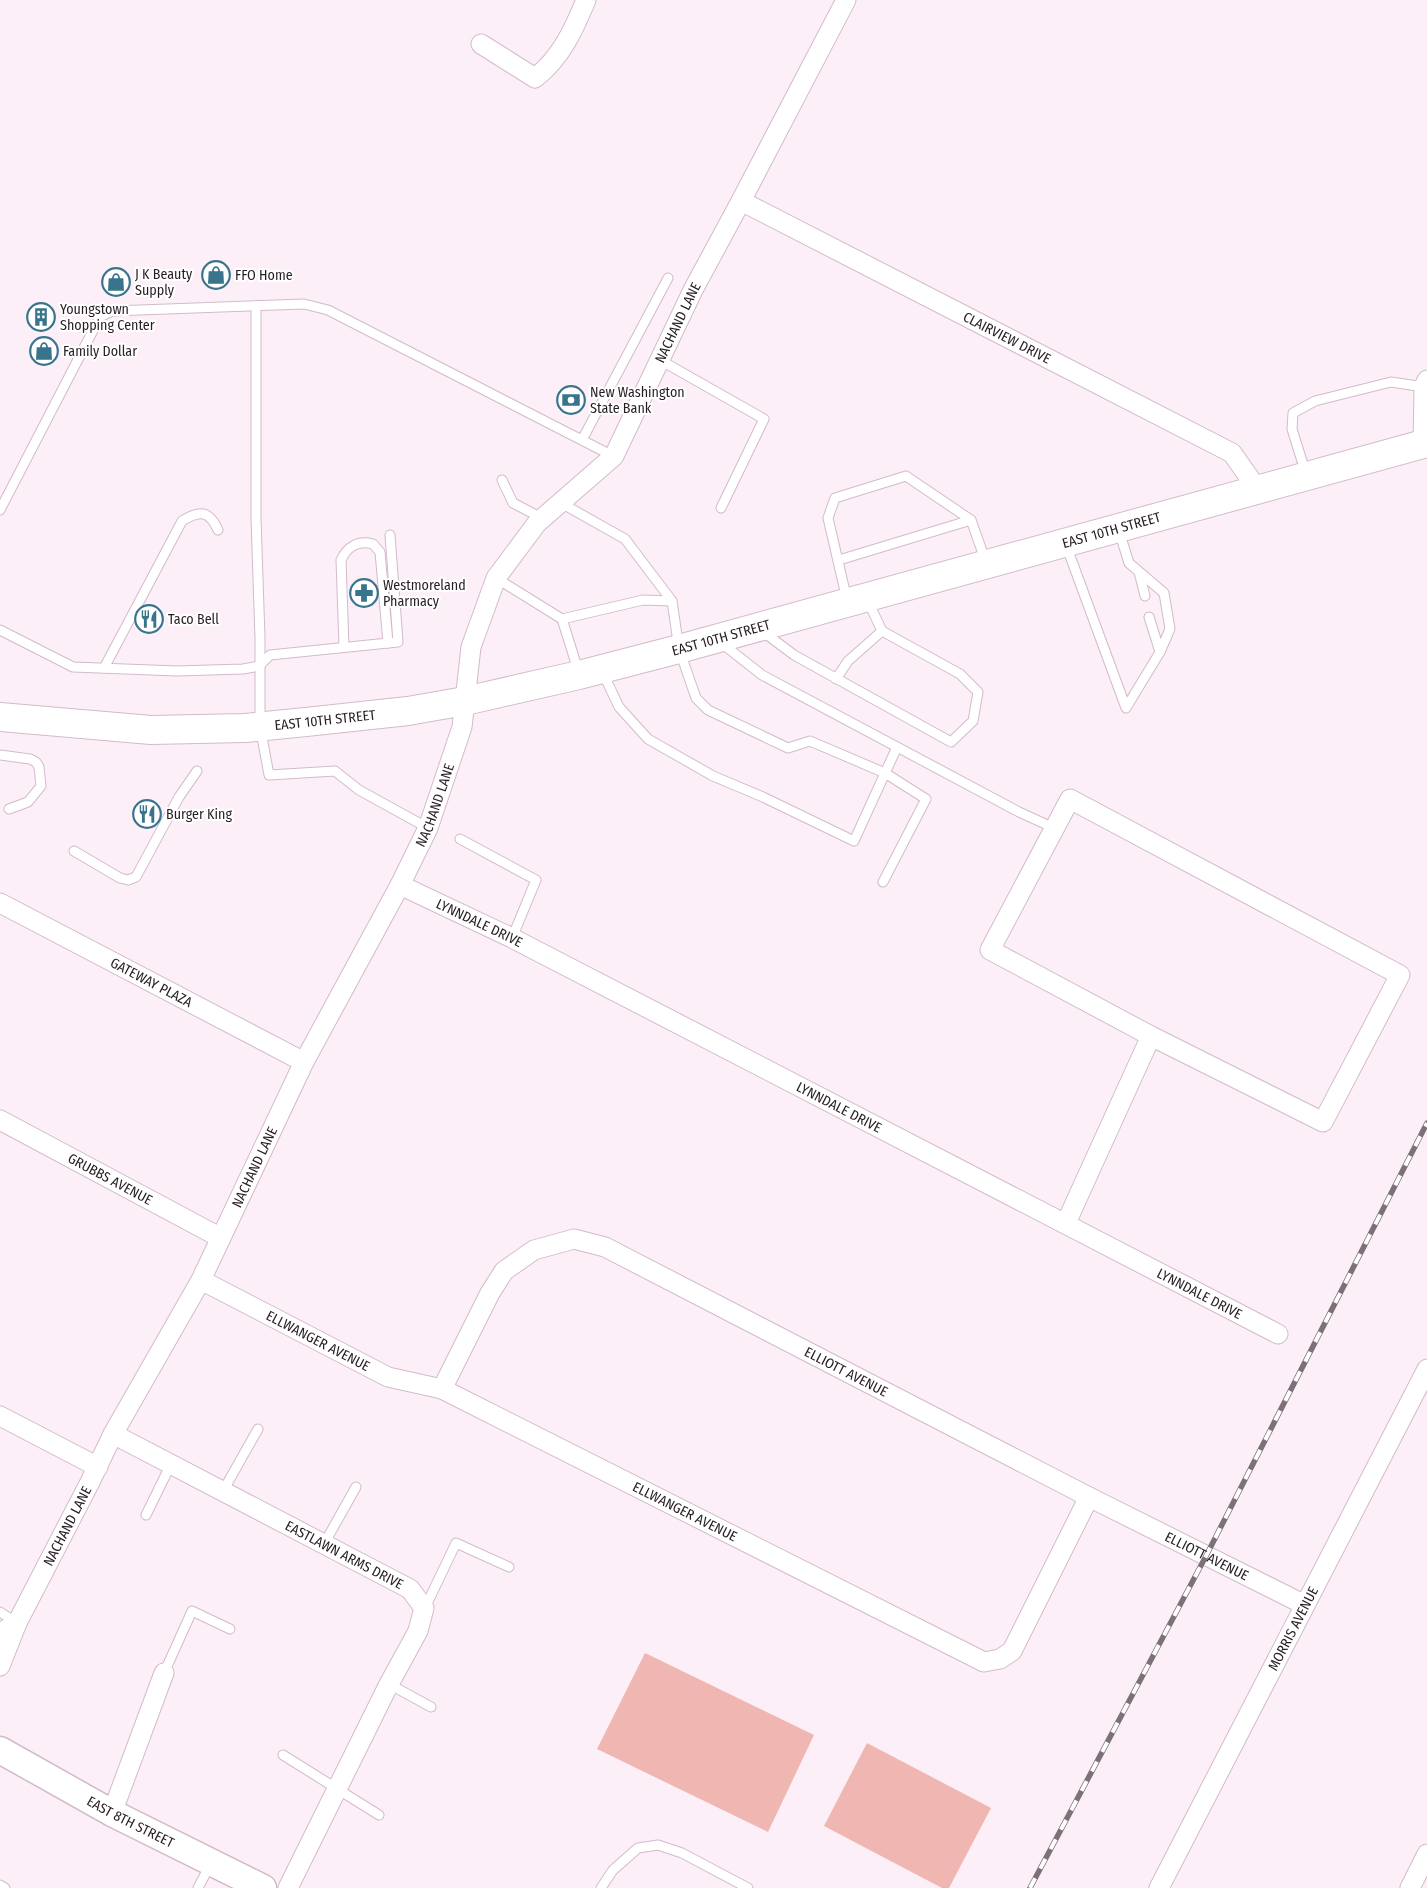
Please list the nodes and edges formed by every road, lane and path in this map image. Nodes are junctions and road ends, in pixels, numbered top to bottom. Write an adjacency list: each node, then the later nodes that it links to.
1 (586, 0): 3 (street)
2 (846, 0): 4 (street, NACHAND LANE)
3 (481, 44)
4 (741, 201): 7 (street, NACHAND LANE); 14 (street, CLAIRVIEW DRIVE)
5 (668, 278): 9 (lane)
6 (256, 306): 9 (lane); 17 (lane); 41 (lane)
7 (660, 360): 11 (street, NACHAND LANE); 16 (lane)
8 (1425, 384): 10 (street); 12 (lane)
9 (582, 440): 11 (lane)
10 (1425, 444): 12 (main road, EAST 10TH STREET)
11 (614, 456): 15 (street, NACHAND LANE)
12 (1306, 476): 14 (main road, EAST 10TH STREET)
13 (502, 480): 19 (lane)
14 (1258, 490): 20 (main road, EAST 10TH STREET)
15 (561, 503): 19 (street, NACHAND LANE); 30 (lane)
16 (721, 508)
17 (0, 510)
18 (971, 520): 24 (lane); 24 (lane); 25 (lane)
19 (537, 523): 27 (street, NACHAND LANE)
20 (1118, 528): 23 (main road, EAST 10TH STREET); 26 (lane)
21 (218, 530): 42 (lane)
22 (390, 535): 37 (lane)
23 (1066, 543): 25 (main road, EAST 10TH STREET); 40 (lane)
24 (839, 560): 29 (lane)
25 (987, 564): 29 (main road, EAST 10TH STREET)
26 (1139, 572): 28 (lane); 40 (lane)
27 (496, 578): 32 (lane); 45 (street, NACHAND LANE)
28 (1145, 596)
29 (857, 600): 33 (main road, EAST 10TH STREET); 35 (lane)
30 (672, 601): 32 (lane); 39 (lane)
31 (1149, 617): 40 (lane)
32 (562, 619): 43 (lane)
33 (758, 627): 36 (main road, EAST 10TH STREET); 44 (lane)
34 (0, 630): 42 (lane)
35 (882, 631): 44 (lane); 44 (lane)
36 (716, 639): 39 (main road, EAST 10TH STREET); 48 (lane)
37 (388, 643): 38 (lane); 38 (lane)
38 (344, 647): 41 (lane)
39 (679, 649): 43 (main road, EAST 10TH STREET); 51 (lane)
40 (1160, 652)
41 (260, 666): 42 (lane); 47 (lane)
42 (104, 668)
43 (590, 672): 45 (main road, EAST 10TH STREET); 51 (lane)
44 (836, 679)
45 (465, 701): 47 (main road, EAST 10TH STREET); 53 (street, NACHAND LANE)
46 (0, 717): 47 (main road, EAST 10TH STREET)
47 (260, 726): 53 (lane)
48 (896, 747): 51 (lane); 54 (lane)
49 (0, 755): 52 (lane)
50 (197, 771): 56 (lane)
51 (885, 773): 57 (lane)
52 (9, 809)
53 (428, 828): 58 (street, NACHAND LANE)
54 (1054, 828): 61 (street); 61 (street)
55 (460, 839): 60 (lane)
56 (74, 851)
57 (883, 882)
58 (400, 884): 60 (street, LYNNDALE DRIVE); 62 (street, NACHAND LANE)
59 (0, 903): 62 (street, GATEWAY PLAZA)
60 (512, 938): 64 (street, LYNNDALE DRIVE)
61 (1151, 1036): 64 (street)
62 (304, 1062): 65 (street, NACHAND LANE)
63 (0, 1120): 65 (street, GRUBBS AVENUE)
64 (1066, 1223): 67 (street, LYNNDALE DRIVE)
65 (221, 1238): 66 (street, NACHAND LANE)
66 (201, 1280): 69 (street, ELLWANGER AVENUE); 72 (street, NACHAND LANE)
67 (1278, 1334)
68 (1427, 1369): 81 (street, MORRIS AVENUE)
69 (442, 1389): 77 (street, ELLIOTT AVENUE); 77 (street, ELLWANGER AVENUE)
70 (0, 1416): 74 (street)
71 (258, 1429): 76 (lane)
72 (113, 1434): 73 (street, EASTLAWN ARMS DRIVE); 74 (street, NACHAND LANE)
73 (171, 1464): 76 (street, EASTLAWN ARMS DRIVE); 78 (lane)
74 (98, 1467): 84 (street, NACHAND LANE)
75 (356, 1487): 79 (lane)
76 (223, 1491): 79 (street, EASTLAWN ARMS DRIVE)
77 (1089, 1497): 81 (street, ELLIOTT AVENUE)
78 (146, 1515)
79 (324, 1544): 82 (street, EASTLAWN ARMS DRIVE)
80 (509, 1567): 82 (lane)
81 (1304, 1605): 105 (street, MORRIS AVENUE)
82 (424, 1608): 89 (street)
83 (0, 1612): 84 (lane)
84 (17, 1623): 86 (street); 87 (street, NACHAND LANE)
85 (230, 1628): 88 (lane)
86 (0, 1633)
87 (0, 1666)
88 (164, 1673): 94 (street)
89 (389, 1684): 90 (lane); 93 (street)
90 (431, 1707)
91 (0, 1750): 94 (main road, EAST 8TH STREET)
92 (283, 1754): 93 (lane)
93 (338, 1788): 95 (lane); 102 (street)
94 (112, 1813): 97 (main road, EAST 8TH STREET)
95 (379, 1815)
96 (1427, 1854): 106 (street)
97 (211, 1862): 100 (lane); 101 (main road, EAST 8TH STREET)
98 (0, 1885): 99 (lane)
99 (5, 1888)
100 (198, 1888)
101 (263, 1888)
102 (288, 1888)
103 (601, 1888): 104 (lane)
104 (748, 1888)
105 (1159, 1888)
106 (1410, 1888)

